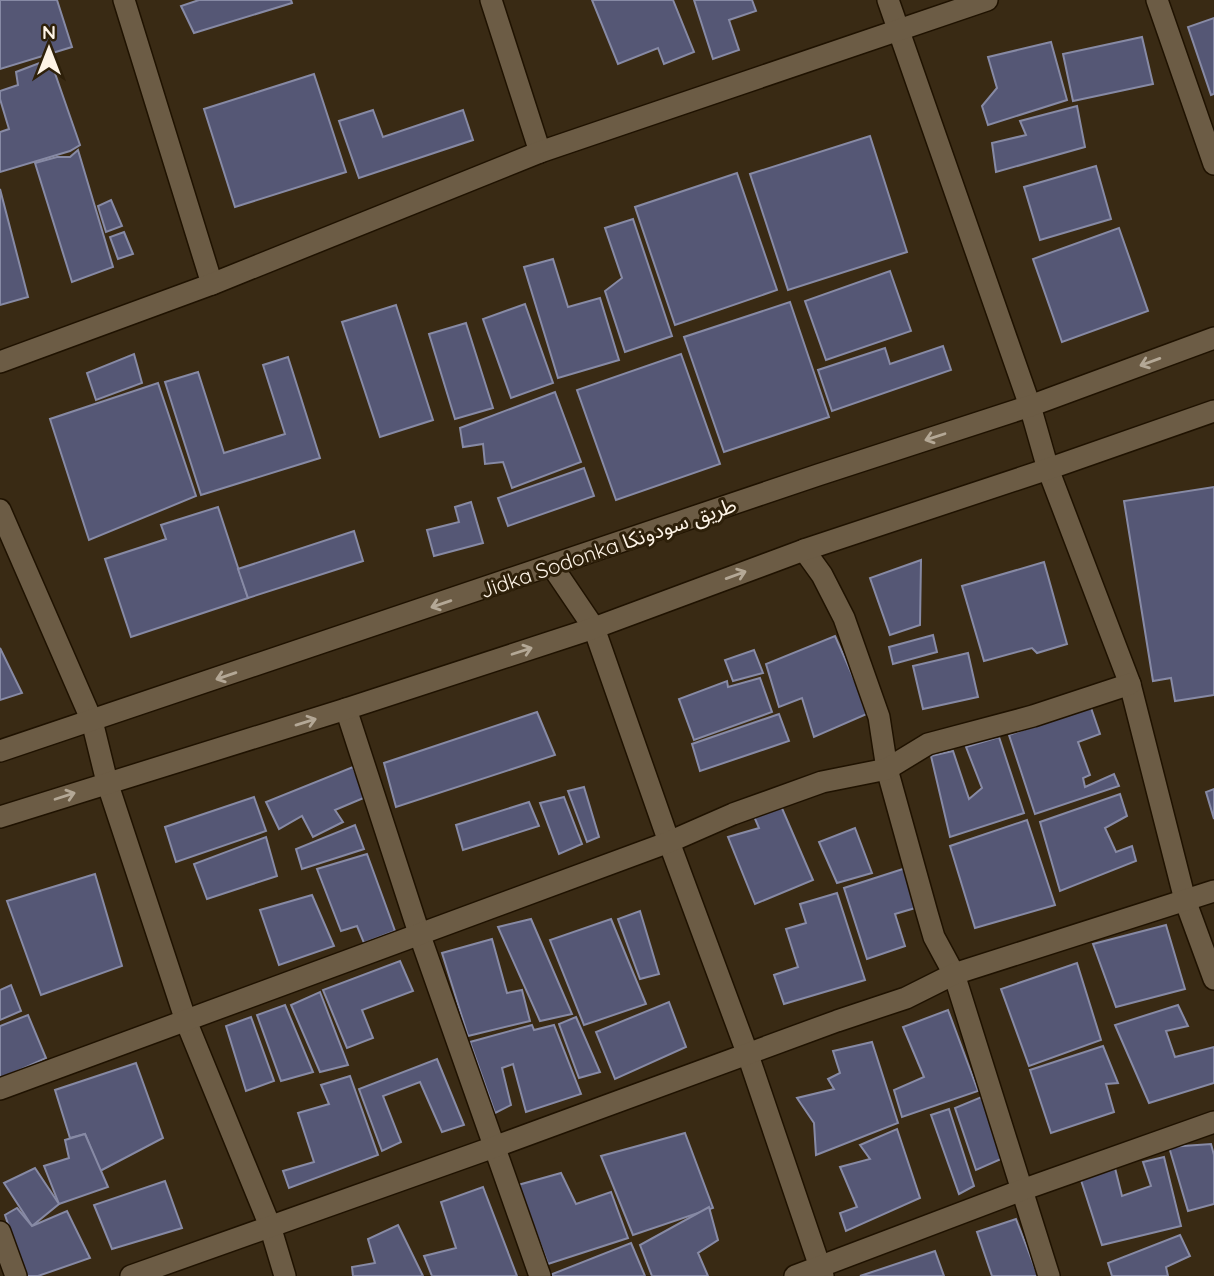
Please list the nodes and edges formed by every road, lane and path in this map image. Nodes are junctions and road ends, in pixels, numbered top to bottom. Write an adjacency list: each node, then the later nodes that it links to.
1 (124, 0): 9 (street)
2 (491, 0): 7 (street)
3 (888, 0): 6 (street)
4 (987, 0): 6 (street)
5 (1157, 0): 8 (street)
6 (898, 31): 7 (street); 12 (street)
7 (540, 152): 9 (street)
8 (1214, 164)
9 (212, 284): 11 (street)
10 (1214, 338): 12 (street, Jidka Sodonka طريق سودونكا, one-way to 12)
11 (0, 362)
12 (1030, 407): 14 (street); 17 (street, Jidka Sodonka طريق سودونكا, one-way to 17)
13 (1214, 411): 14 (street)
14 (1048, 469): 16 (street); 19 (street)
15 (0, 510): 21 (street)
16 (804, 550): 18 (street, one-way to 16); 23 (street)
17 (552, 566): 18 (street); 21 (street, Jidka Sodonka طريق سودونكا, one-way to 21)
18 (594, 628): 20 (street, one-way to 18); 26 (street)
19 (1130, 684): 23 (street); 28 (street)
20 (346, 709): 24 (street, one-way to 20); 29 (street)
21 (92, 721): 22 (street, Jidka Sodonka طريق سودونكا); 24 (street)
22 (0, 751)
23 (887, 769): 26 (street); 30 (street)
24 (107, 782): 25 (street, one-way to 24); 32 (street)
25 (0, 817)
26 (669, 842): 29 (street); 33 (street)
27 (1214, 891): 28 (street)
28 (1185, 900): 30 (street); 31 (street)
29 (419, 933): 32 (street); 36 (street)
30 (954, 974): 33 (street); 37 (street)
31 (1214, 979)
32 (186, 1021): 34 (street); 38 (street)
33 (748, 1055): 36 (street); 40 (street)
34 (0, 1089)
35 (1214, 1122): 37 (street)
36 (494, 1147): 38 (street); 44 (street)
37 (1022, 1190): 40 (street); 46 (street)
38 (270, 1226): 42 (street); 43 (street)
39 (0, 1232): 41 (street)
40 (822, 1272): 45 (street)
41 (16, 1276)
42 (131, 1276)
43 (285, 1276)
44 (540, 1276)
45 (795, 1276)
46 (1049, 1276)

